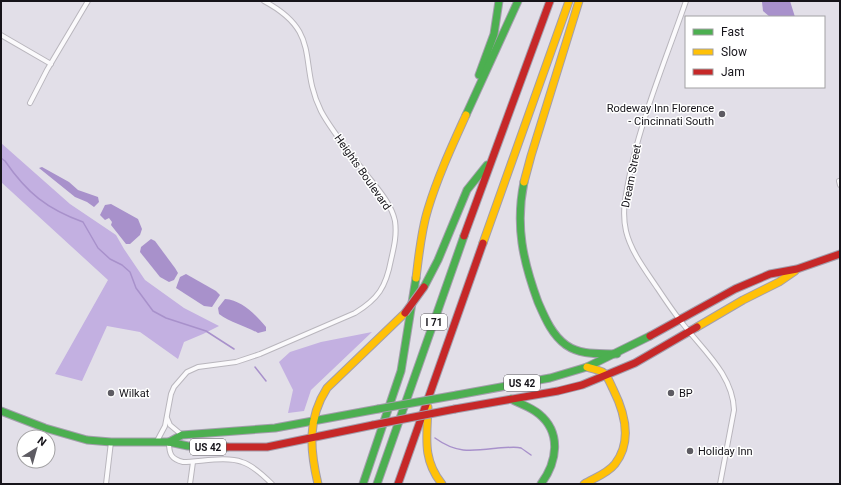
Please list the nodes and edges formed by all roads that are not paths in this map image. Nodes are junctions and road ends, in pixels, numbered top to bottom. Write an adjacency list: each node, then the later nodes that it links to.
1 (88, 1): 10 (street)
2 (264, 1): 24 (street, Heights Boulevard)
3 (499, 1): 12 (main road)
4 (518, 1): 12 (main road)
5 (550, 1): 13 (main road, I 71)
6 (569, 1): 22 (main road, I 71)
7 (579, 1): 18 (main road)
8 (686, 1): 16 (street, Dream Street)
9 (1, 35): 10 (street)
10 (51, 64): 11 (street)
11 (30, 103)
12 (460, 129): 36 (main road)
13 (491, 160): 25 (main road, bridge); 37 (main road, I 71)
14 (840, 254): 15 (main road, US 42)
15 (797, 269): 16 (main road, US 42); 17 (main road, US 42)
16 (679, 319): 17 (street, Dream Street); 18 (main road, US 42)
17 (689, 331): 20 (main road, US 42); 42 (street, Dream Street)
18 (617, 354): 19 (main road, US 42)
19 (587, 367): 20 (main road); 25 (main road, US 42, bridge)
20 (606, 376): 21 (main road, US 42); 41 (main road)
21 (511, 399): 27 (main road, US 42, bridge); 40 (main road)
22 (428, 400): 38 (main road, I 71); 39 (main road)
23 (1, 411): 29 (main road, US 42)
24 (167, 418): 26 (street); 28 (street, Heights Boulevard)
25 (314, 421): 26 (main road, US 42); 27 (main road)
26 (182, 435): 30 (main road, US 42)
27 (312, 438): 30 (main road, US 42); 35 (main road)
28 (157, 441): 29 (main road, US 42); 30 (main road, US 42)
29 (111, 442): 32 (street)
30 (169, 442): 31 (street)
31 (193, 462): 33 (street); 34 (street)
32 (106, 484)
33 (190, 484)
34 (272, 484)
35 (318, 484)
36 (363, 484)
37 (377, 484)
38 (398, 484)
39 (442, 484)
40 (541, 484)
41 (584, 484)
42 (720, 484)

